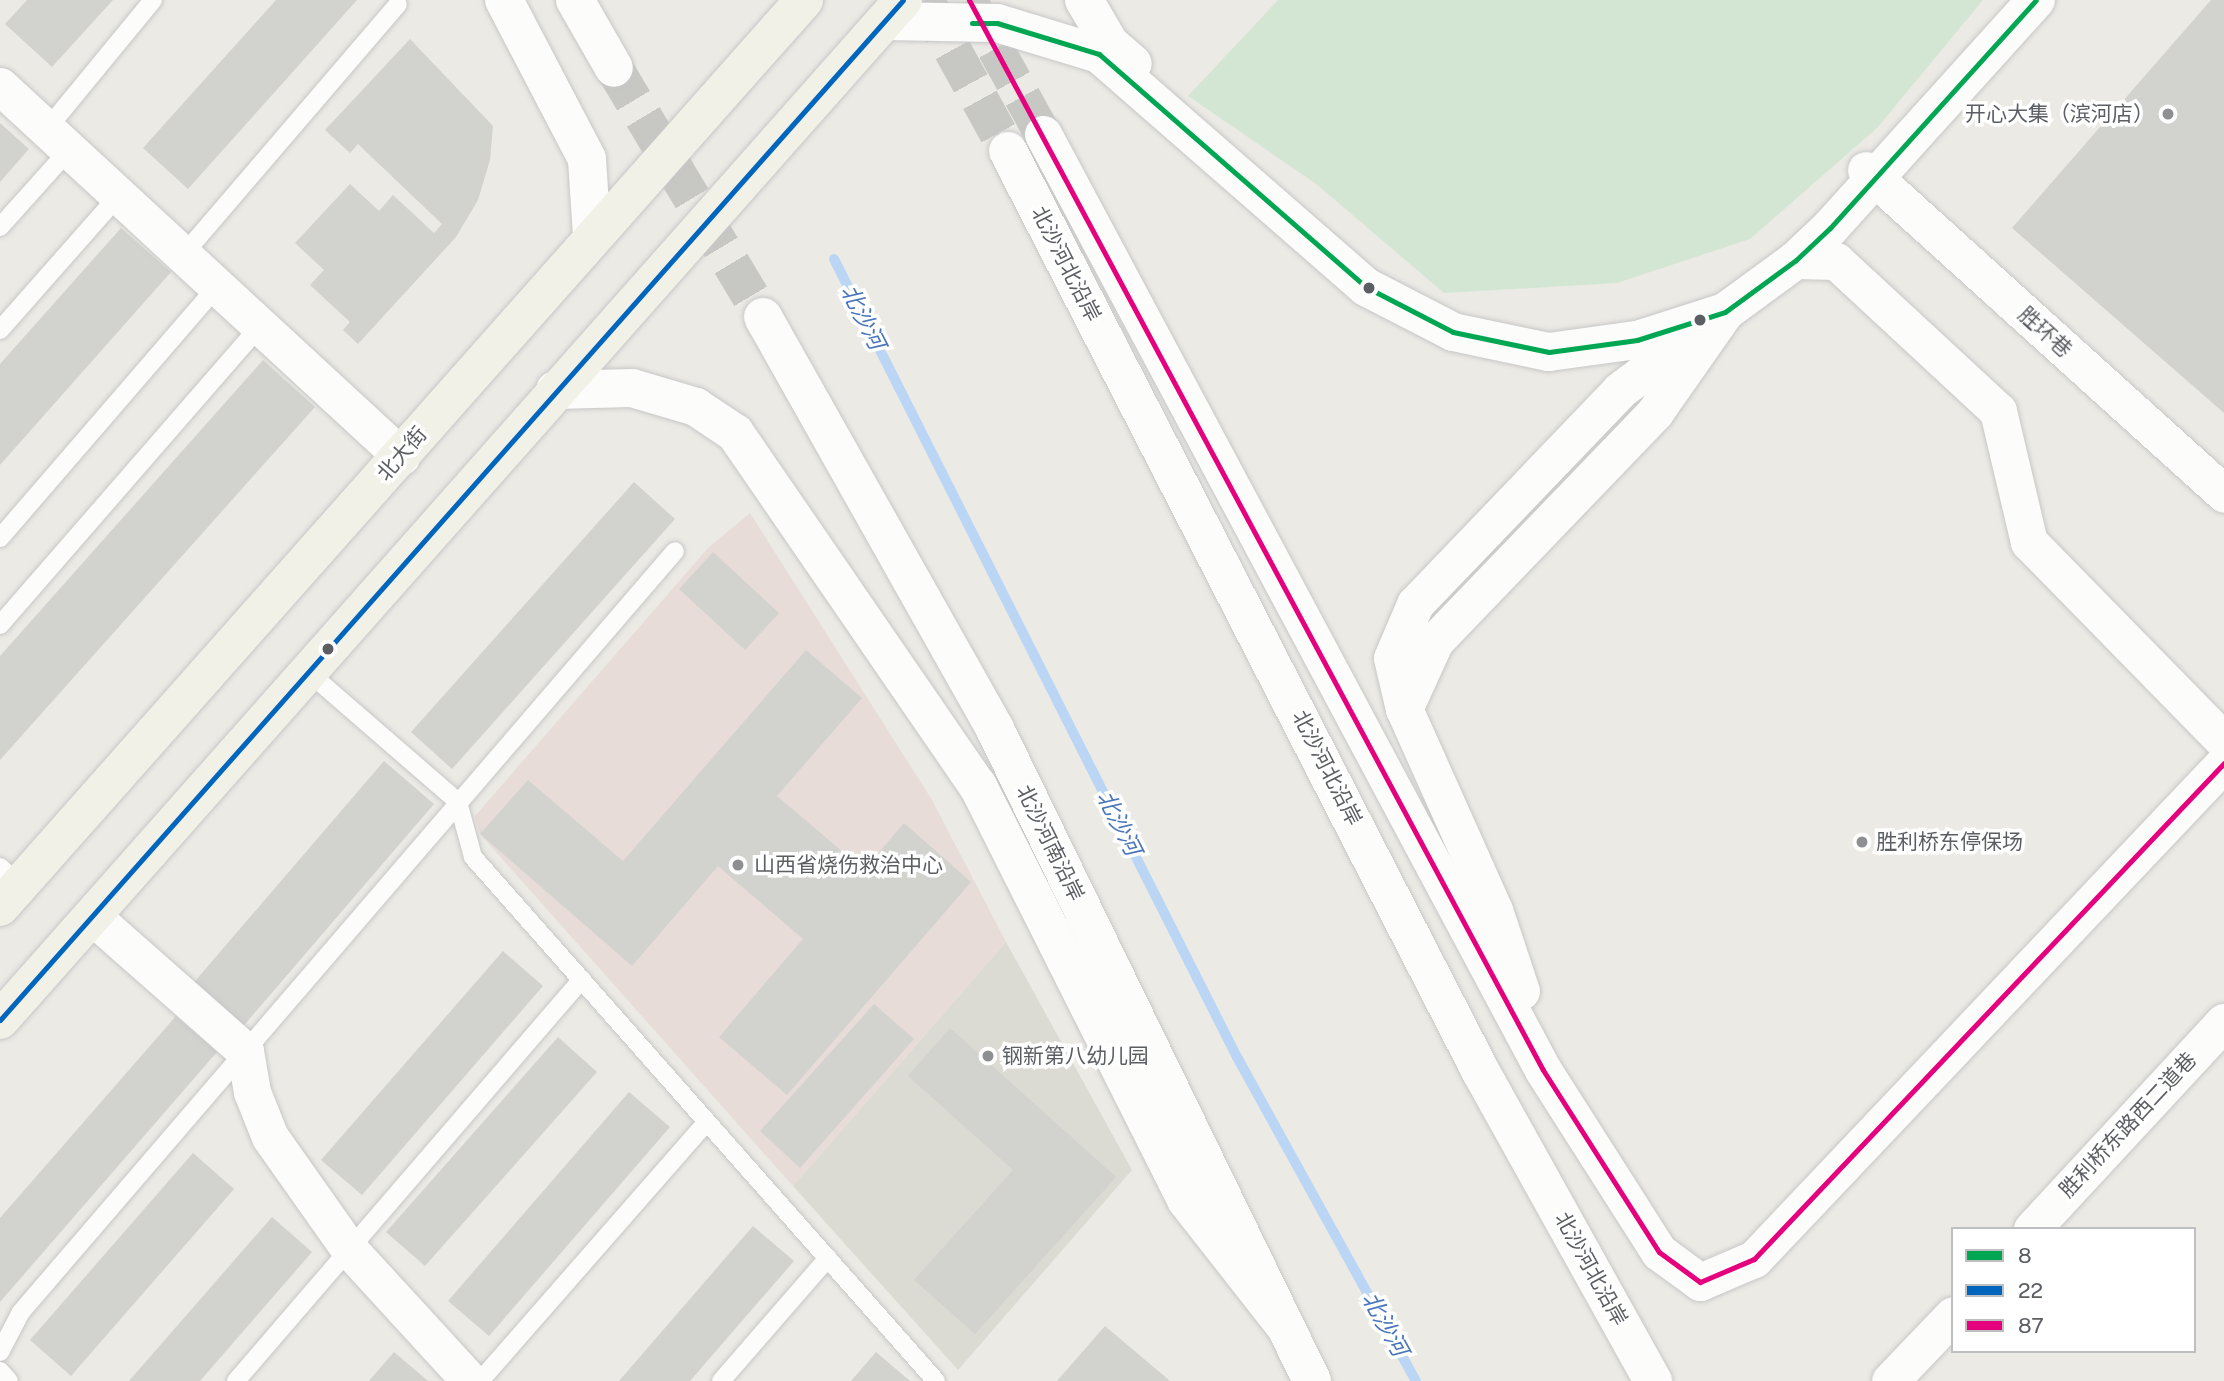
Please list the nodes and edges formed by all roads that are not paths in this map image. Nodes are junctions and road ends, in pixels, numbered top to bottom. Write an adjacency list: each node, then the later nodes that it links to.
1 (153, 0): 13 (lane)
2 (504, 0): 19 (street)
3 (575, 0): 10 (street)
4 (804, 0): 19 (main road, 北大街)
5 (1084, 0): 18 (street)
6 (2019, 0): 15 (street)
7 (2036, 0): 15 (street)
8 (398, 4): 20 (lane)
9 (894, 10): 22 (street); 26 (main road)
10 (614, 68)
11 (0, 86): 13 (street)
12 (1043, 134): 44 (street)
13 (58, 139): 16 (street); 17 (lane)
14 (1008, 151): 55 (street, 北沙河北沿岸)
15 (1875, 169): 18 (street); 28 (street, 胜环巷); 29 (street, 胜环巷)
16 (119, 195): 20 (street); 25 (lane)
17 (0, 227)
18 (1833, 232): 22 (street); 34 (street)
19 (592, 236): 27 (main road, 北大街)
20 (183, 255): 21 (street)
21 (217, 287): 24 (street); 30 (lane)
22 (1725, 312): 44 (street)
23 (763, 317): 51 (street, 北沙河南沿岸)
24 (260, 326): 27 (street); 32 (lane)
25 (0, 330)
26 (555, 390): 33 (main road); 51 (street)
27 (401, 456): 37 (main road, 北大街)
28 (2224, 474)
29 (2224, 494)
30 (0, 538)
31 (675, 551): 36 (lane)
32 (0, 625)
33 (307, 671): 36 (lane); 38 (main road)
34 (2224, 741)
35 (2224, 763): 44 (street)
36 (458, 802): 39 (lane); 42 (lane)
37 (6, 887)
38 (92, 916): 40 (main road); 42 (street)
39 (582, 979): 45 (lane); 48 (lane)
40 (0, 1020)
41 (2224, 1022): 46 (street, 胜利桥东路西二道巷)
42 (245, 1051): 48 (street); 53 (lane)
43 (2224, 1056): 47 (street, 胜利桥东路西二道巷)
44 (1543, 1070)
45 (707, 1122): 49 (lane); 59 (lane)
46 (2034, 1227)
47 (2064, 1227)
48 (349, 1249): 57 (lane); 58 (street)
49 (828, 1258): 60 (lane); 61 (lane)
50 (1951, 1317): 63 (street)
51 (1284, 1325): 62 (street, 北沙河南沿岸)
52 (1951, 1348): 64 (street)
53 (0, 1352)
54 (0, 1371): 56 (lane)
55 (1657, 1376)
56 (9, 1381)
57 (236, 1381)
58 (470, 1381)
59 (480, 1381)
60 (721, 1381)
61 (936, 1381)
62 (1312, 1381)
63 (1890, 1381)
64 (1920, 1381)

